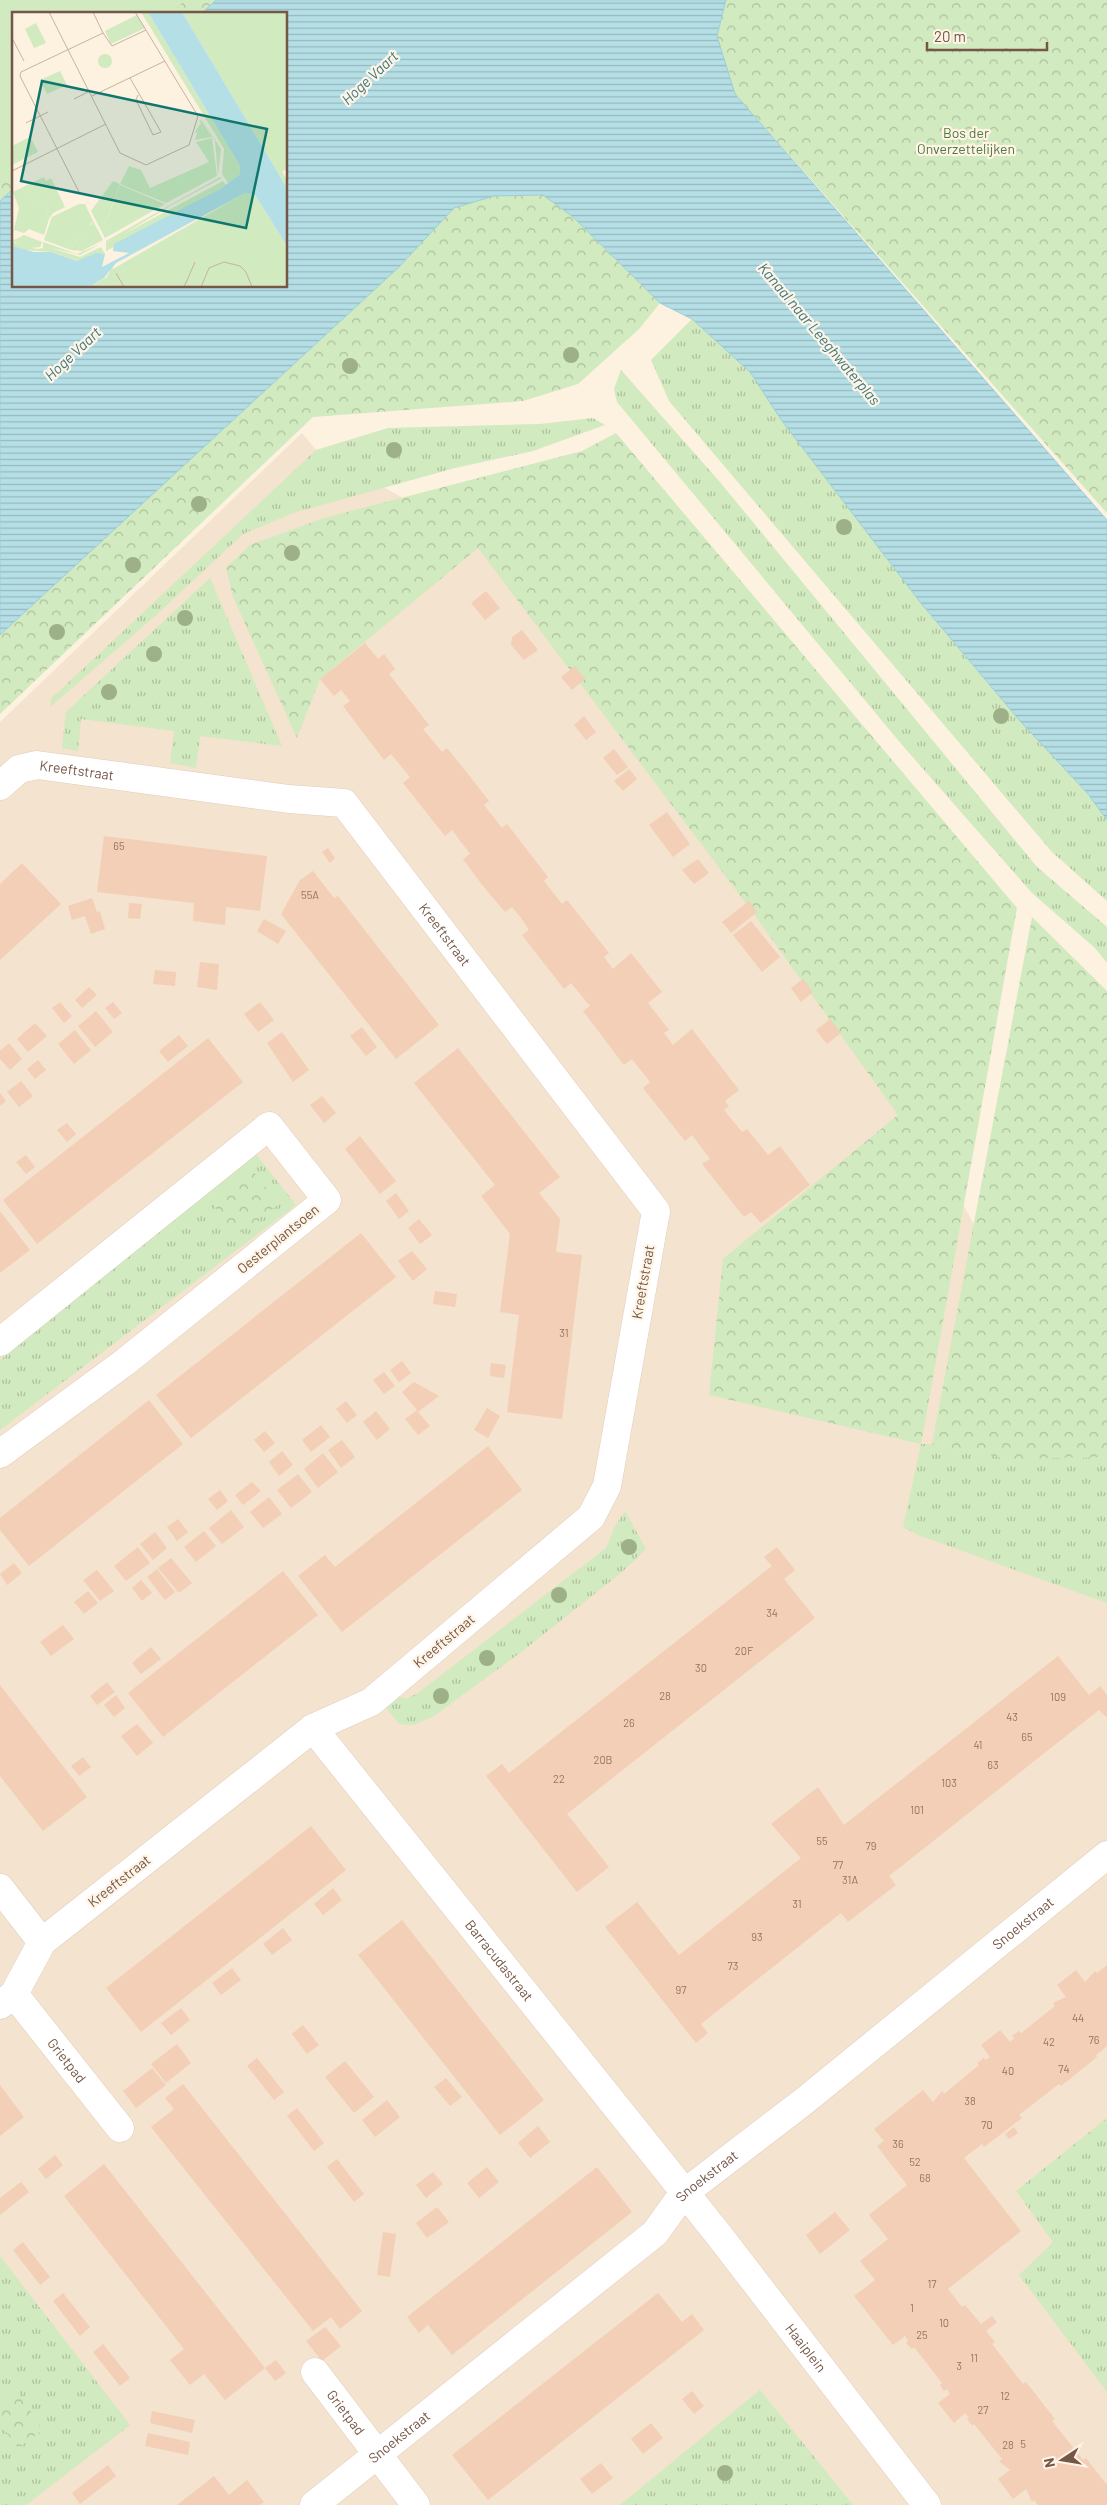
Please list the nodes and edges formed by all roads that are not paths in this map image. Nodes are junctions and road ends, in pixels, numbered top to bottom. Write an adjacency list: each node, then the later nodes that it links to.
1 (0, 786): 4 (street, Kreeftstraat)
2 (0, 1342): 3 (street, Oesterplantsoen)
3 (0, 1454)
4 (313, 1728): 7 (street, Kreeftstraat); 10 (street, Barracudastraat)
5 (1107, 1855): 10 (street, Snoekstraat)
6 (0, 1888): 7 (street)
7 (42, 1942): 8 (street)
8 (7, 1999): 9 (street, Grietpad)
9 (120, 2128)
10 (683, 2194): 12 (street, Snoekstraat); 15 (street, Haaiplein)
11 (315, 2372): 12 (street, Grietpad)
12 (377, 2455): 13 (street, Snoekstraat); 14 (street, Grietpad)
13 (314, 2505)
14 (416, 2505)
15 (927, 2505)

